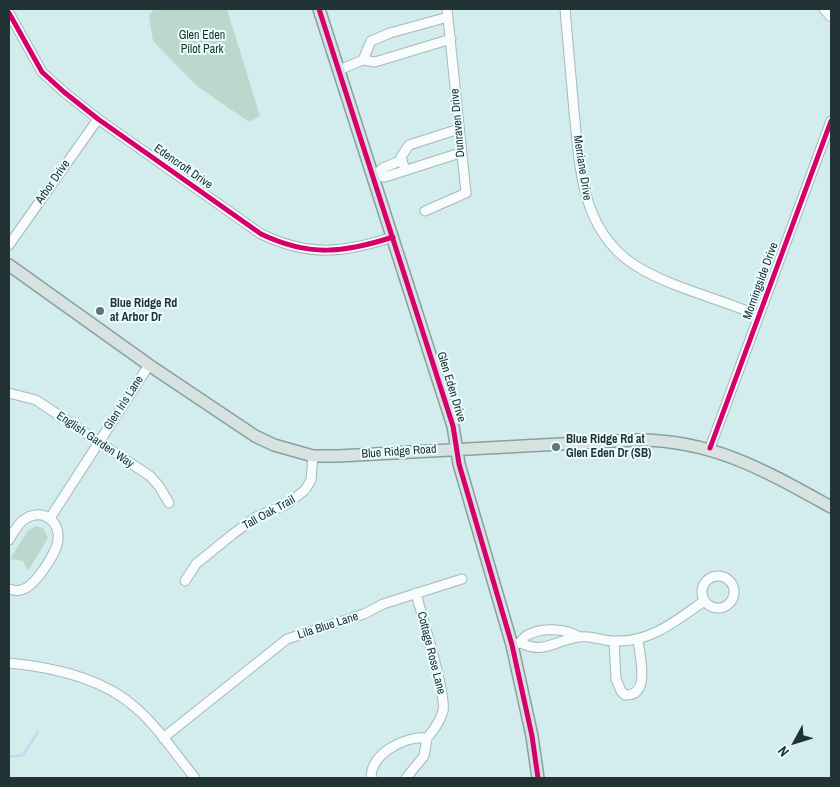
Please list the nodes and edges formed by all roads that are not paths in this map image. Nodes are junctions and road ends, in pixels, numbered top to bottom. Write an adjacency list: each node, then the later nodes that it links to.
1 (319, 9): 9 (main road, Glen Eden Drive)
2 (565, 9): 21 (street, Merriane Drive)
3 (824, 9): 6 (street)
4 (9, 13): 10 (street, Edencroft Drive)
5 (448, 13): 7 (street, Dunraven Drive); 8 (street)
6 (831, 17)
7 (451, 39): 8 (street); 12 (street, Dunraven Drive)
8 (363, 60): 9 (street)
9 (339, 70): 16 (main road, Glen Eden Drive)
10 (98, 119): 18 (street, Edencroft Drive); 19 (street, Arbor Drive)
11 (831, 121): 21 (street, Morningside Drive)
12 (459, 129): 13 (street, Dunraven Drive); 14 (street)
13 (460, 153): 15 (street); 17 (street, Dunraven Drive)
14 (402, 160): 15 (street); 16 (street)
15 (405, 170): 16 (street)
16 (373, 176): 18 (main road, Glen Eden Drive)
17 (425, 211)
18 (393, 237): 26 (main road, Glen Eden Drive)
19 (9, 245)
20 (9, 265): 22 (main road, Blue Ridge Road)
21 (759, 316): 25 (street, Morningside Drive)
22 (149, 365): 24 (street, Glen Iris Lane); 27 (main road, Blue Ridge Road)
23 (9, 393): 24 (street, English Garden Way)
24 (99, 442): 28 (street, English Garden Way); 30 (street, Glen Iris Lane)
25 (710, 448): 26 (main road, Blue Ridge Road); 29 (main road, Blue Ridge Road)
26 (458, 449): 27 (main road, Blue Ridge Road); 40 (main road, Glen Eden Drive)
27 (314, 456): 33 (street, Tall Oak Trail)
28 (169, 503)
29 (831, 507)
30 (50, 518): 31 (street); 34 (street)
31 (9, 540)
32 (462, 579): 35 (street, Lila Blue Lane)
33 (185, 581)
34 (9, 589)
35 (416, 593): 42 (street, Lila Blue Lane); 43 (street, Cottage Rose Lane)
36 (704, 601): 38 (street)
37 (578, 637): 39 (street); 40 (street); 40 (street)
38 (638, 639): 39 (street); 39 (street)
39 (614, 641)
40 (516, 644): 47 (main road, Glen Eden Drive)
41 (9, 664): 42 (street)
42 (163, 738): 44 (street)
43 (427, 738): 45 (street); 46 (street, Cottage Rose Lane)
44 (195, 778)
45 (371, 778)
46 (406, 778)
47 (538, 778)

